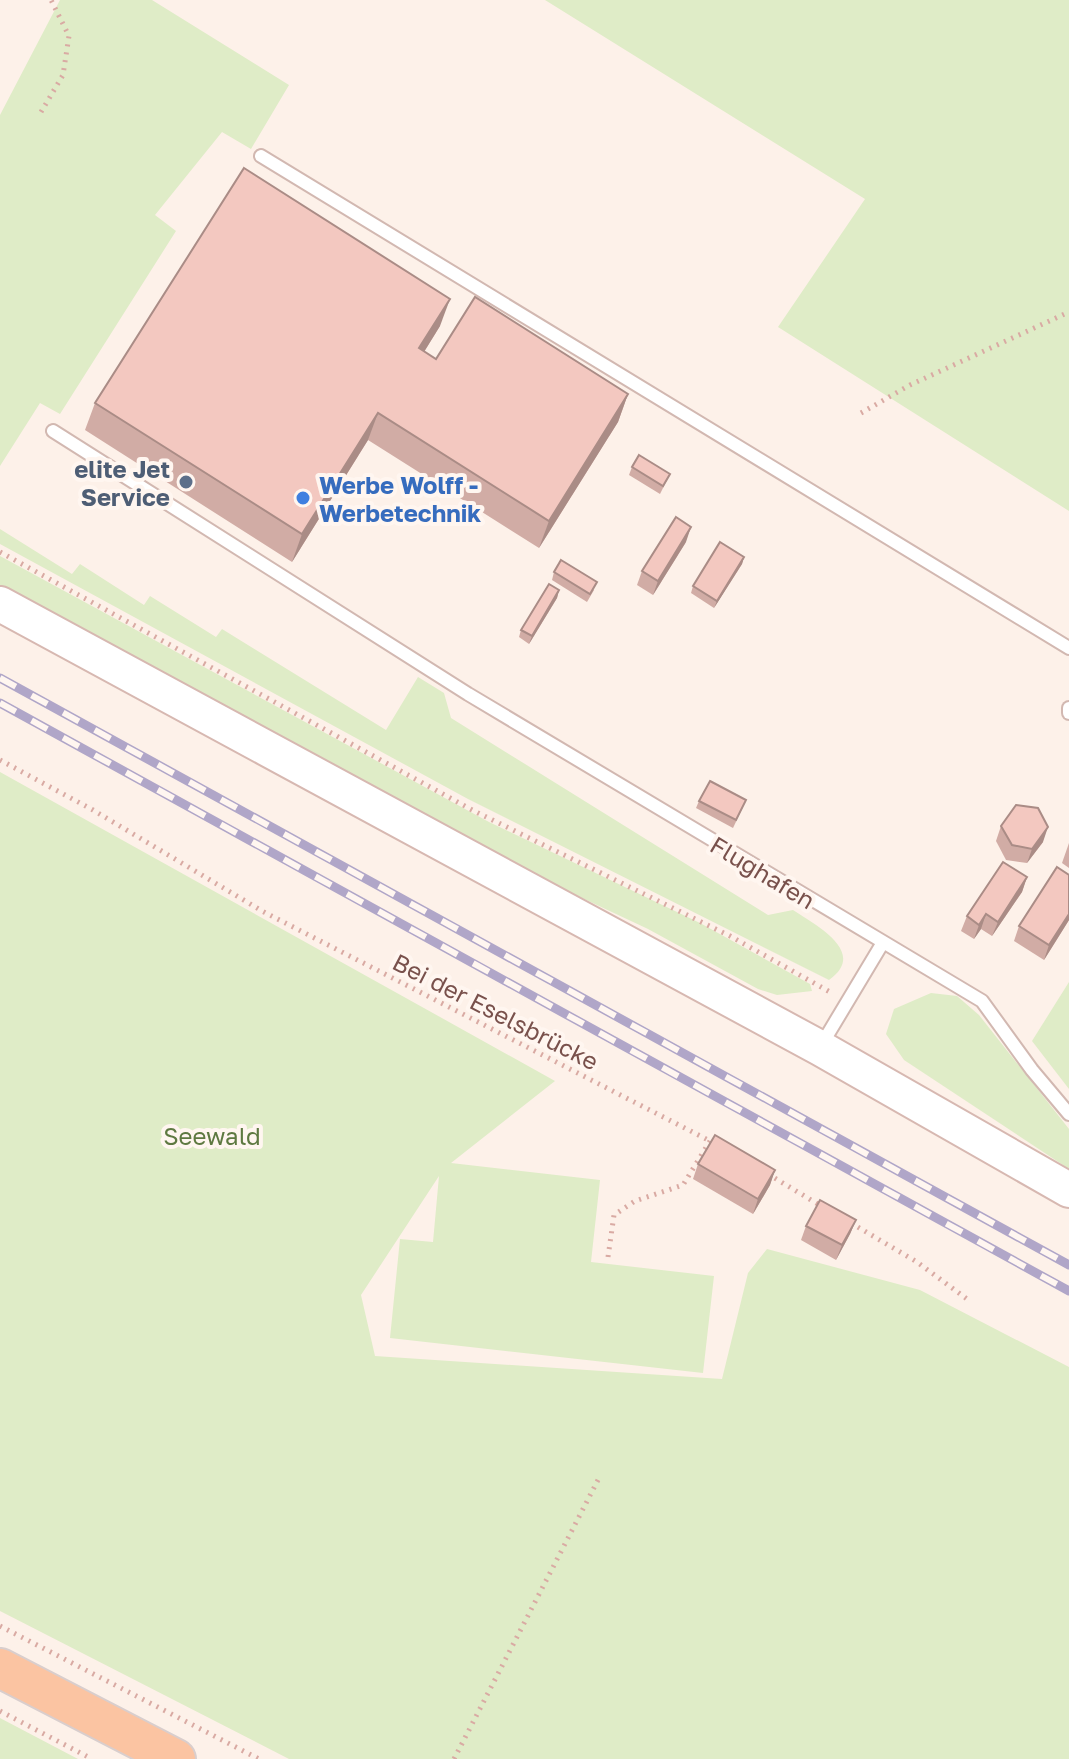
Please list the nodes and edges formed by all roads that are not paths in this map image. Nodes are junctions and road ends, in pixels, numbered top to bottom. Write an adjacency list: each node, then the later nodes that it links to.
1 (261, 156): 4 (lane)
2 (53, 431): 5 (lane, Flughafen)
3 (0, 604): 6 (street)
4 (1069, 648)
5 (882, 944): 6 (lane); 7 (lane, Flughafen)
6 (820, 1048): 8 (street)
7 (1069, 1114)
8 (1069, 1190)
9 (0, 1668): 10 (main road)
10 (176, 1759)

